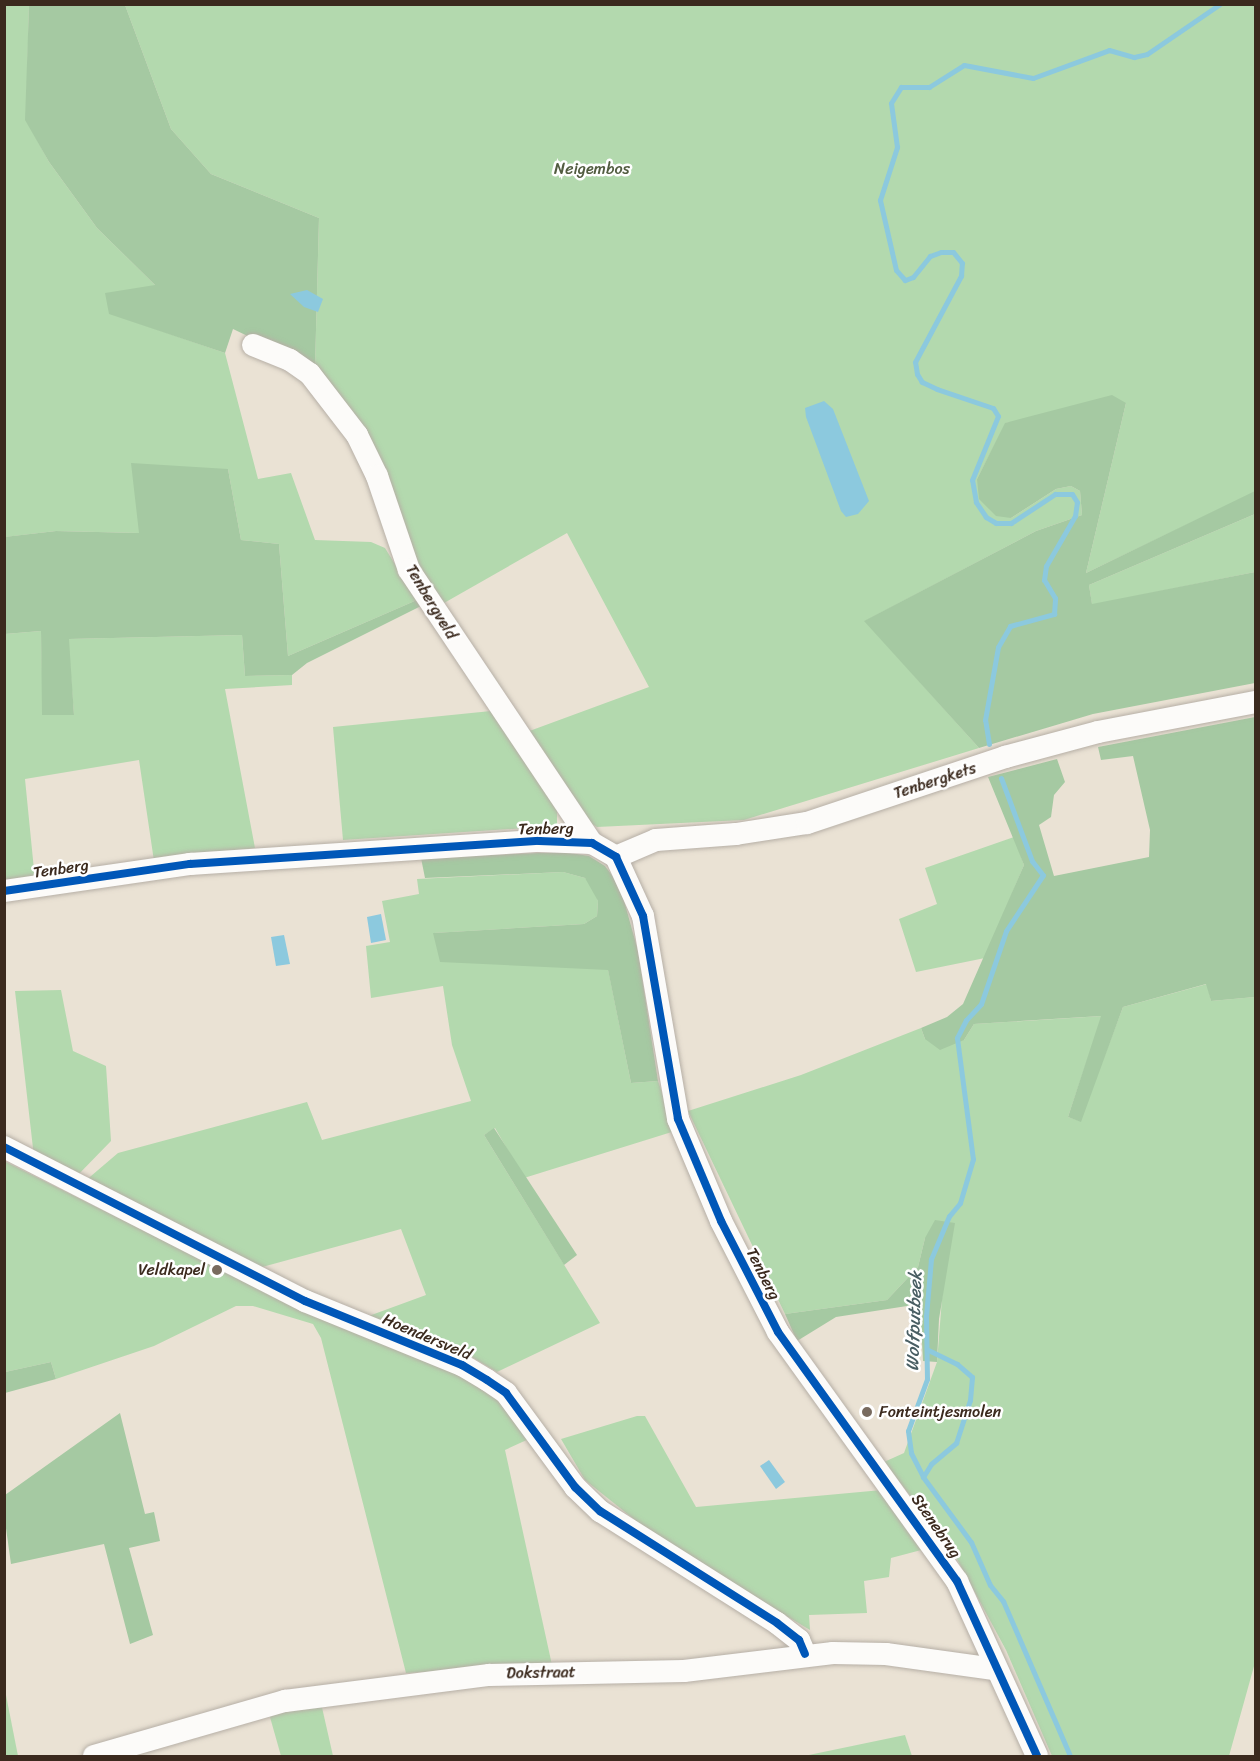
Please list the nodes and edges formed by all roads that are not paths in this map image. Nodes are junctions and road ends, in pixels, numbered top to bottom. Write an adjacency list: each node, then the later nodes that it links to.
1 (253, 345): 3 (street, Tenbergveld)
2 (1256, 702): 4 (street, Tenbergkets)
3 (592, 843): 4 (street, Tenberg); 5 (street, Tenberg)
4 (616, 856): 7 (street, Tenberg)
5 (4, 891)
6 (4, 1147): 8 (street, Hoendersveld)
7 (778, 1332): 9 (street, Stenebrug)
8 (805, 1654): 9 (street, Dokstraat); 10 (street, Dokstraat)
9 (994, 1669): 11 (street, Stenebrug)
10 (94, 1756)
11 (1036, 1756)

